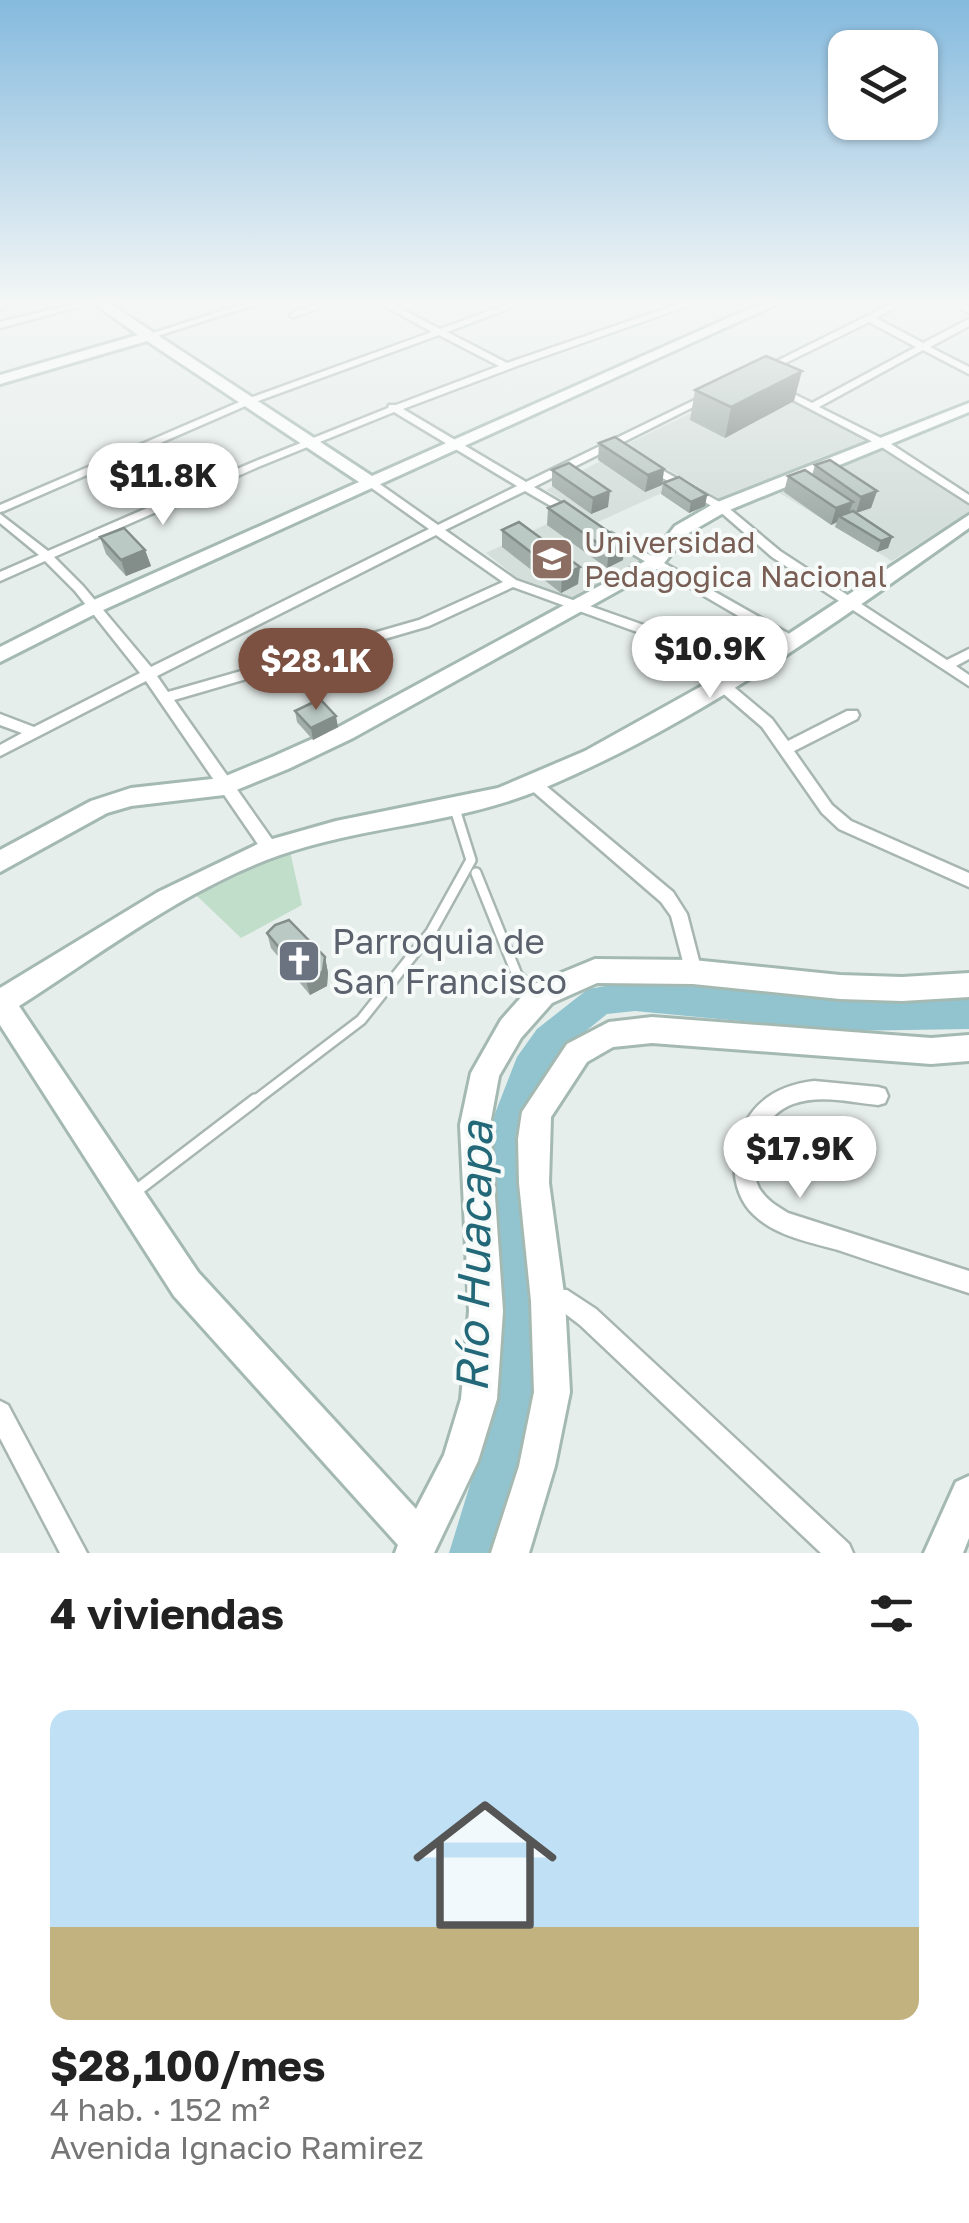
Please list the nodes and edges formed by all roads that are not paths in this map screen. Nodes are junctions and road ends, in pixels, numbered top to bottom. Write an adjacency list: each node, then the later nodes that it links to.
1 (209, 376): 8 (main road)
2 (315, 376): 8 (street)
3 (473, 376): 10 (street)
4 (607, 376): 14 (main road)
5 (752, 376): 9 (street)
6 (868, 376): 9 (street)
7 (716, 393): 15 (street)
8 (247, 402): 12 (main road); 22 (street)
9 (812, 406): 13 (street)
10 (392, 407): 12 (street); 14 (street)
11 (969, 407): 13 (main road)
12 (309, 442): 18 (main road); 28 (street)
13 (881, 442): 20 (street); 21 (main road)
14 (454, 444): 18 (main road); 19 (street)
15 (611, 444): 16 (street); 19 (street)
16 (626, 454)
17 (642, 462): 21 (street)
18 (370, 482): 26 (street); 34 (main road)
19 (525, 486): 25 (street); 26 (street)
20 (969, 500)
21 (720, 507): 29 (main road); 32 (street)
22 (0, 508)
23 (0, 517): 28 (street)
24 (969, 520): 32 (main road)
25 (590, 524)
26 (438, 529): 31 (street); 39 (street)
27 (606, 534): 29 (street)
28 (48, 555): 30 (street); 34 (street)
29 (655, 562): 33 (main road); 35 (street)
30 (0, 576)
31 (512, 583): 33 (street); 42 (street)
32 (852, 602): 35 (main road); 38 (street)
33 (574, 606): 41 (street); 49 (main road)
34 (94, 607): 37 (main road); 39 (street)
35 (793, 642): 41 (main road)
36 (969, 653): 38 (street)
37 (0, 654)
38 (947, 666): 40 (street)
39 (148, 674): 42 (street); 45 (street)
40 (969, 681)
41 (726, 686): 46 (street); 48 (main road)
42 (163, 698): 49 (street)
43 (852, 714): 46 (street)
44 (0, 719): 45 (street)
45 (33, 732): 47 (street)
46 (787, 748): 54 (street)
47 (0, 751)
48 (534, 784): 50 (main road); 55 (street)
49 (224, 786): 51 (street); 52 (main road)
50 (454, 806): 51 (main road); 61 (lane)
51 (270, 849): 58 (main road)
52 (0, 862)
53 (476, 873): 57 (lane)
54 (969, 880)
55 (692, 972): 56 (main road); 57 (main road)
56 (969, 985)
57 (540, 996): 66 (main road)
58 (0, 1002): 61 (main road)
59 (969, 1048): 63 (main road)
60 (878, 1096): 62 (street)
61 (129, 1197): 66 (main road)
62 (969, 1282)
63 (548, 1300): 68 (main road); 69 (street)
64 (0, 1413): 67 (street)
65 (969, 1495): 70 (main road)
66 (417, 1547)
67 (74, 1553)
68 (510, 1553)
69 (840, 1553)
70 (943, 1553)

